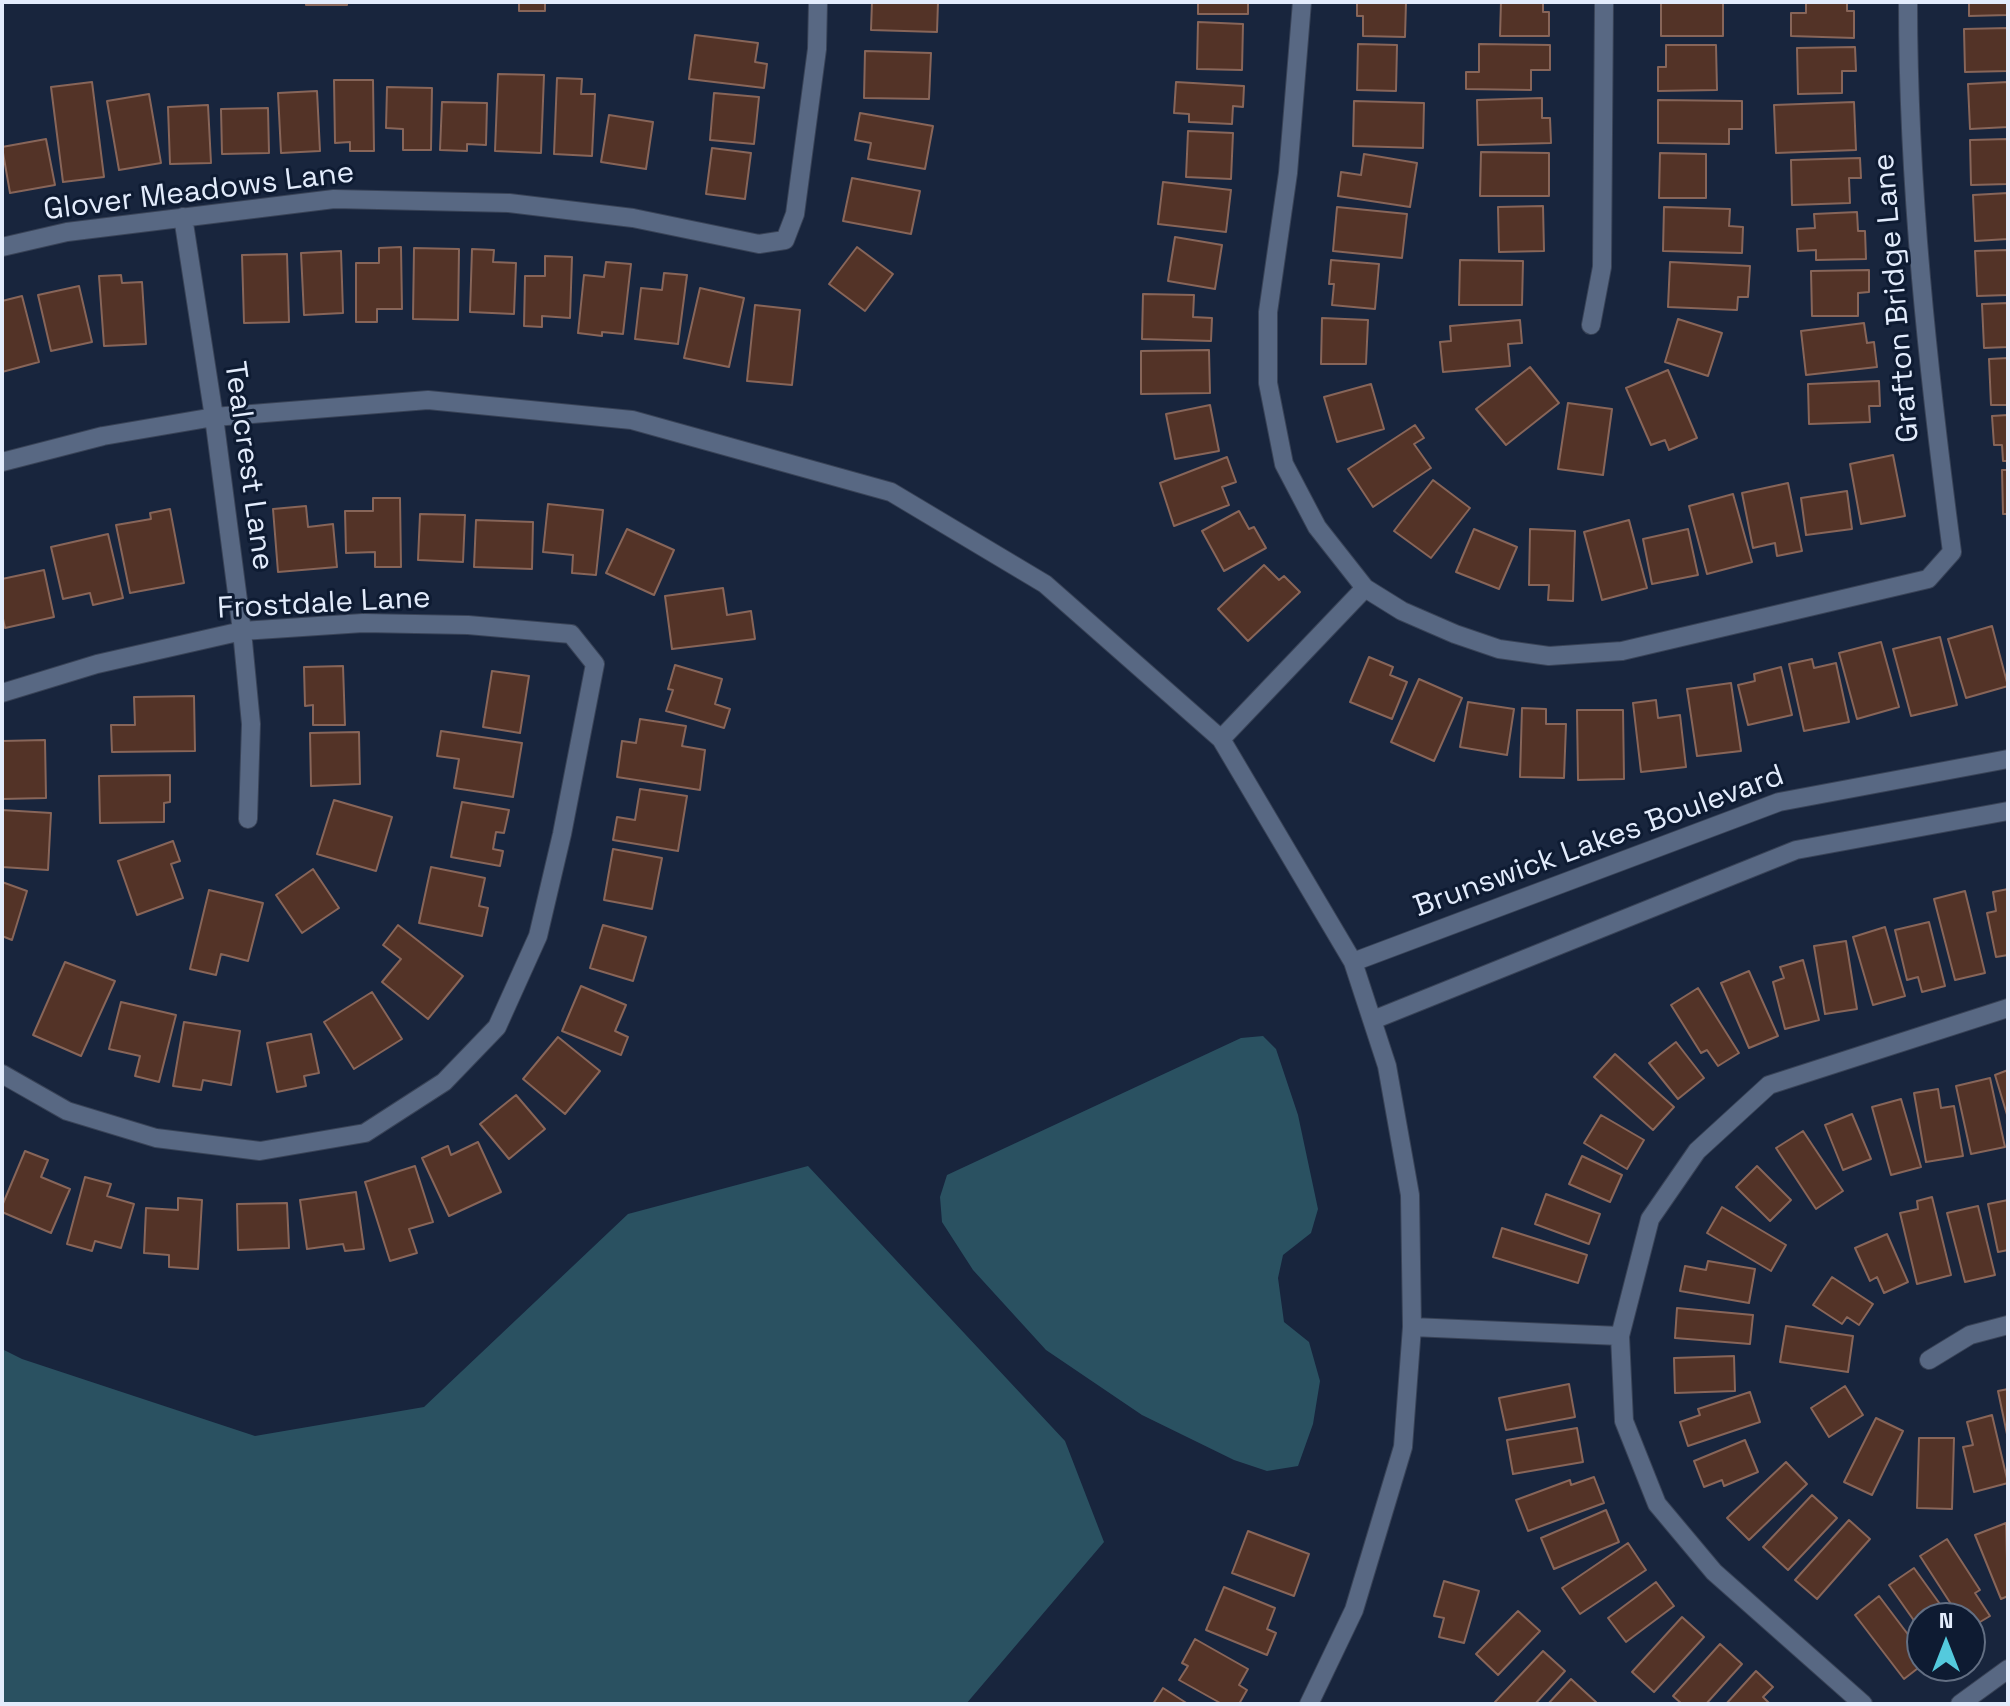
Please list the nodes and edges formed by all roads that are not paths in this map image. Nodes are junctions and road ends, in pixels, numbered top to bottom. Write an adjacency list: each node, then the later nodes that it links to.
1 (818, 2): 5 (street, Glover Meadows Lane)
2 (1302, 2): 10 (street)
3 (1604, 2): 7 (street)
4 (1908, 2): 10 (street, Grafton Bridge Lane)
5 (183, 217): 6 (street, Glover Meadows Lane); 8 (street, Tealcrest Lane)
6 (2, 247)
7 (1591, 325)
8 (214, 417): 9 (street); 11 (street, Tealcrest Lane); 13 (street)
9 (2, 462)
10 (1365, 588): 13 (street)
11 (242, 631): 12 (street, Frostdale Lane); 16 (street, Tealcrest Lane); 20 (street, Frostdale Lane)
12 (2, 693)
13 (1221, 739): 17 (street)
14 (2008, 759): 17 (street, Brunswick Lakes Boulevard)
15 (2008, 811): 19 (street)
16 (248, 819)
17 (1353, 962): 19 (street)
18 (2008, 1008): 23 (street)
19 (1373, 1020): 22 (street)
20 (2, 1074)
21 (2008, 1325): 24 (street)
22 (1412, 1327): 23 (street); 26 (street)
23 (1620, 1336): 27 (street)
24 (1929, 1360)
25 (2008, 1669): 28 (street)
26 (1309, 1704)
27 (1863, 1704)
28 (1960, 1704)

